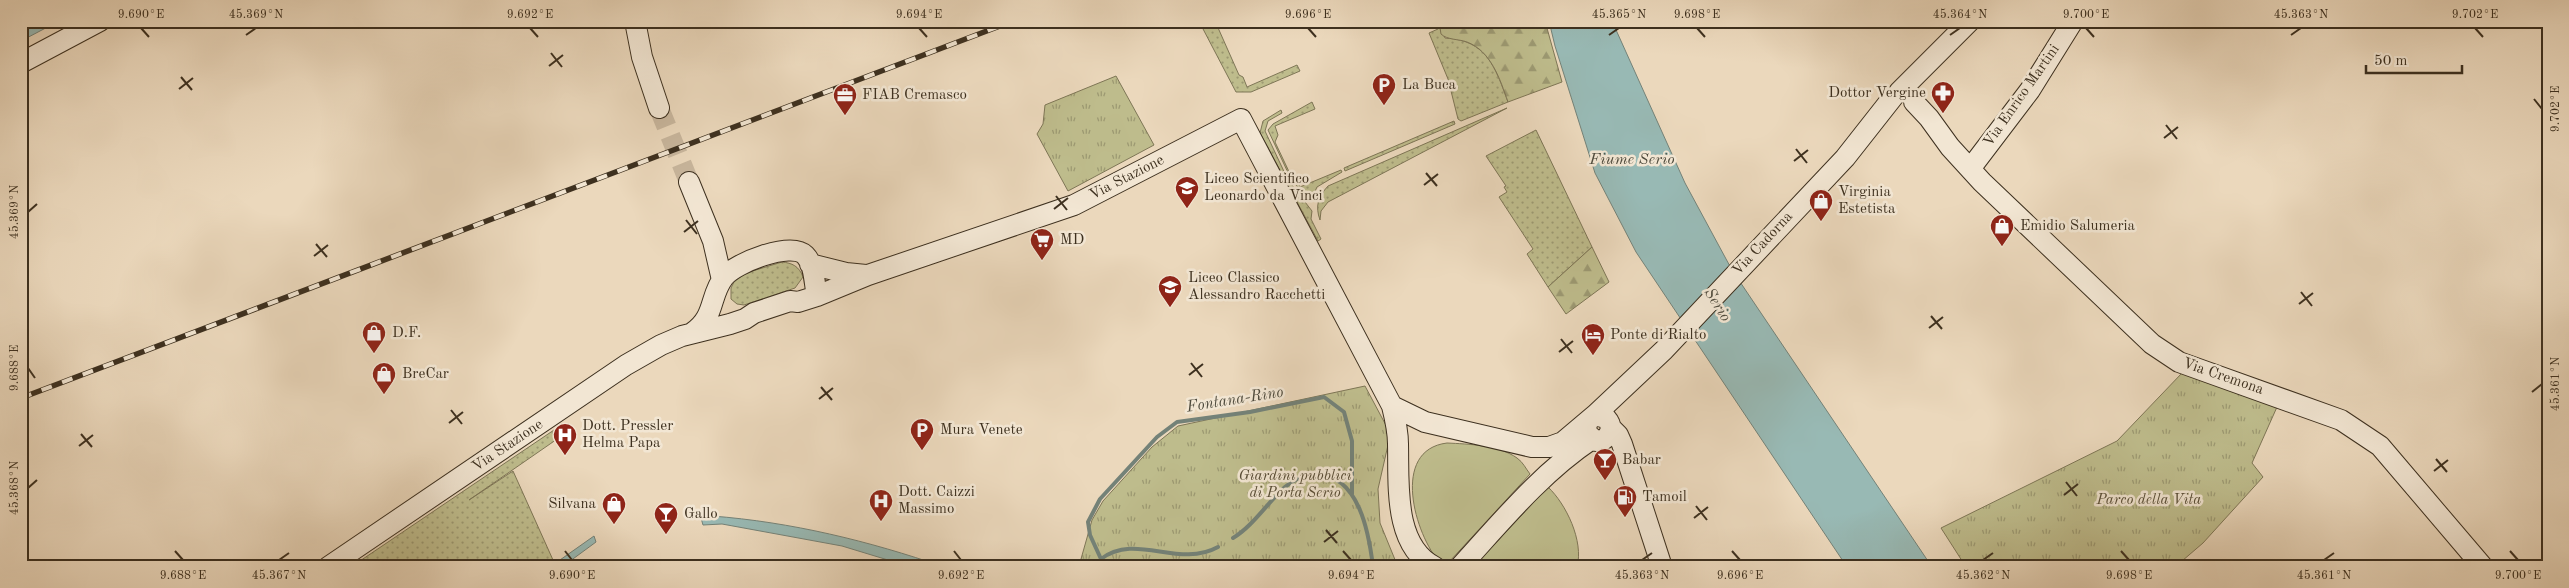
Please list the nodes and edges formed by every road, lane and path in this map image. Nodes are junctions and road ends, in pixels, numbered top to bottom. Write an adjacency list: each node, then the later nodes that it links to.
1 (100, 21): 5 (street)
2 (634, 21): 7 (street)
3 (1970, 21): 6 (street, Via Cadorna)
4 (2073, 21): 8 (street, Via Enrico Martini)
5 (21, 63)
6 (1904, 102): 8 (street, Via Cremona); 18 (street, Via Cadorna)
7 (659, 108)
8 (1970, 169): 23 (street, Via Cremona)
9 (690, 182): 10 (street)
10 (713, 241): 11 (street); 14 (street)
11 (741, 264): 13 (street); 14 (street)
12 (868, 275): 13 (street, Via Stazione); 13 (street, Via Stazione); 17 (street, Via Stazione)
13 (814, 280): 15 (street, Via Stazione)
14 (720, 283): 15 (street); 16 (street, Via Stazione)
15 (754, 312): 16 (street, Via Stazione)
16 (692, 333): 19 (street, Via Stazione)
17 (1392, 406): 18 (street); 20 (street)
18 (1599, 429): 21 (street, Via Cadorna); 22 (street)
19 (328, 567)
20 (1435, 567)
21 (1460, 567)
22 (1662, 567)
23 (2483, 567)

